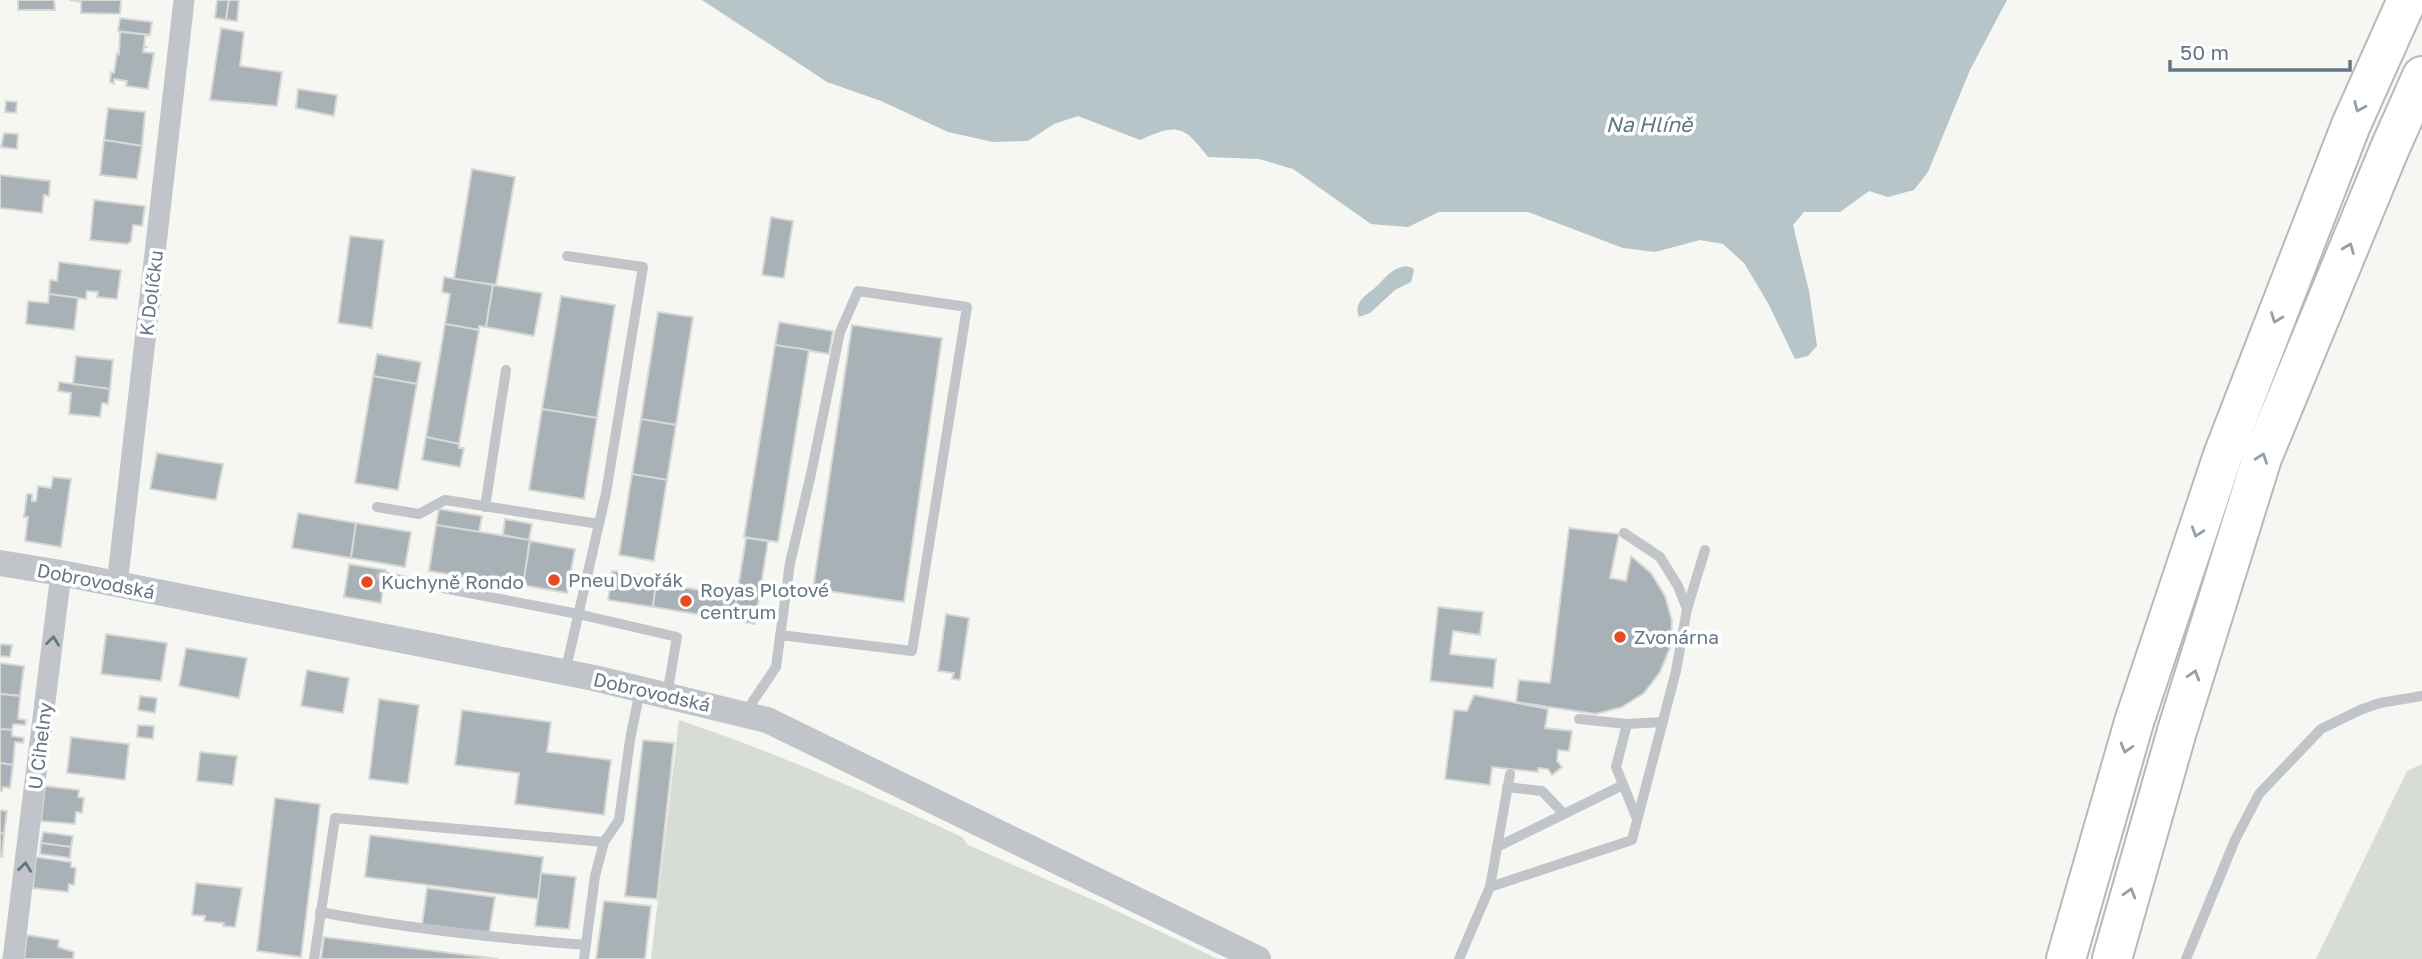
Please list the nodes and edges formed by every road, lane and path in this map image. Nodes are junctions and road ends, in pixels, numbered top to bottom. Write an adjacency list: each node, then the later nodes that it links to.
1 (184, 0): 14 (street, K Dolíčku)
2 (2407, 0): 42 (highway, one-way to 42)
3 (2422, 76): 43 (highway, one-way to 3)
4 (568, 257): 8 (lane)
5 (506, 370): 6 (lane)
6 (485, 506): 7 (lane); 8 (lane)
7 (377, 507)
8 (599, 524): 16 (lane)
9 (1624, 533): 15 (lane)
10 (1705, 550): 15 (lane)
11 (0, 563): 12 (street, Dobrovodská)
12 (61, 573): 14 (street, Dobrovodská); 35 (street, U Cihelny, one-way to 12)
13 (381, 576): 16 (lane)
14 (117, 585): 18 (street, Dobrovodská)
15 (1687, 609): 24 (lane)
16 (578, 614): 18 (lane); 20 (lane)
17 (780, 635): 17 (lane); 22 (lane)
18 (565, 673): 19 (street, Dobrovodská)
19 (640, 690): 20 (street, Dobrovodská); 31 (lane)
20 (667, 696): 22 (street, Dobrovodská)
21 (2422, 696): 44 (lane)
22 (744, 714): 40 (street, Dobrovodská)
23 (1579, 719): 25 (lane)
24 (1663, 722): 25 (lane); 30 (lane)
25 (1627, 724): 27 (lane)
26 (1510, 774): 28 (lane)
27 (1623, 785): 29 (lane); 30 (lane)
28 (1507, 787): 29 (lane); 32 (lane)
29 (1564, 814): 32 (lane)
30 (1637, 819): 33 (lane)
31 (604, 842): 34 (lane); 36 (lane)
32 (1497, 847): 33 (lane)
33 (1490, 887): 41 (lane)
34 (320, 912): 36 (lane); 38 (lane)
35 (9, 921): 37 (street, U Cihelny)
36 (586, 945): 39 (lane)
37 (13, 959)
38 (314, 959)
39 (584, 959)
40 (1258, 959)
41 (1459, 959)
42 (2066, 959)
43 (2112, 959)
44 (2186, 959)

